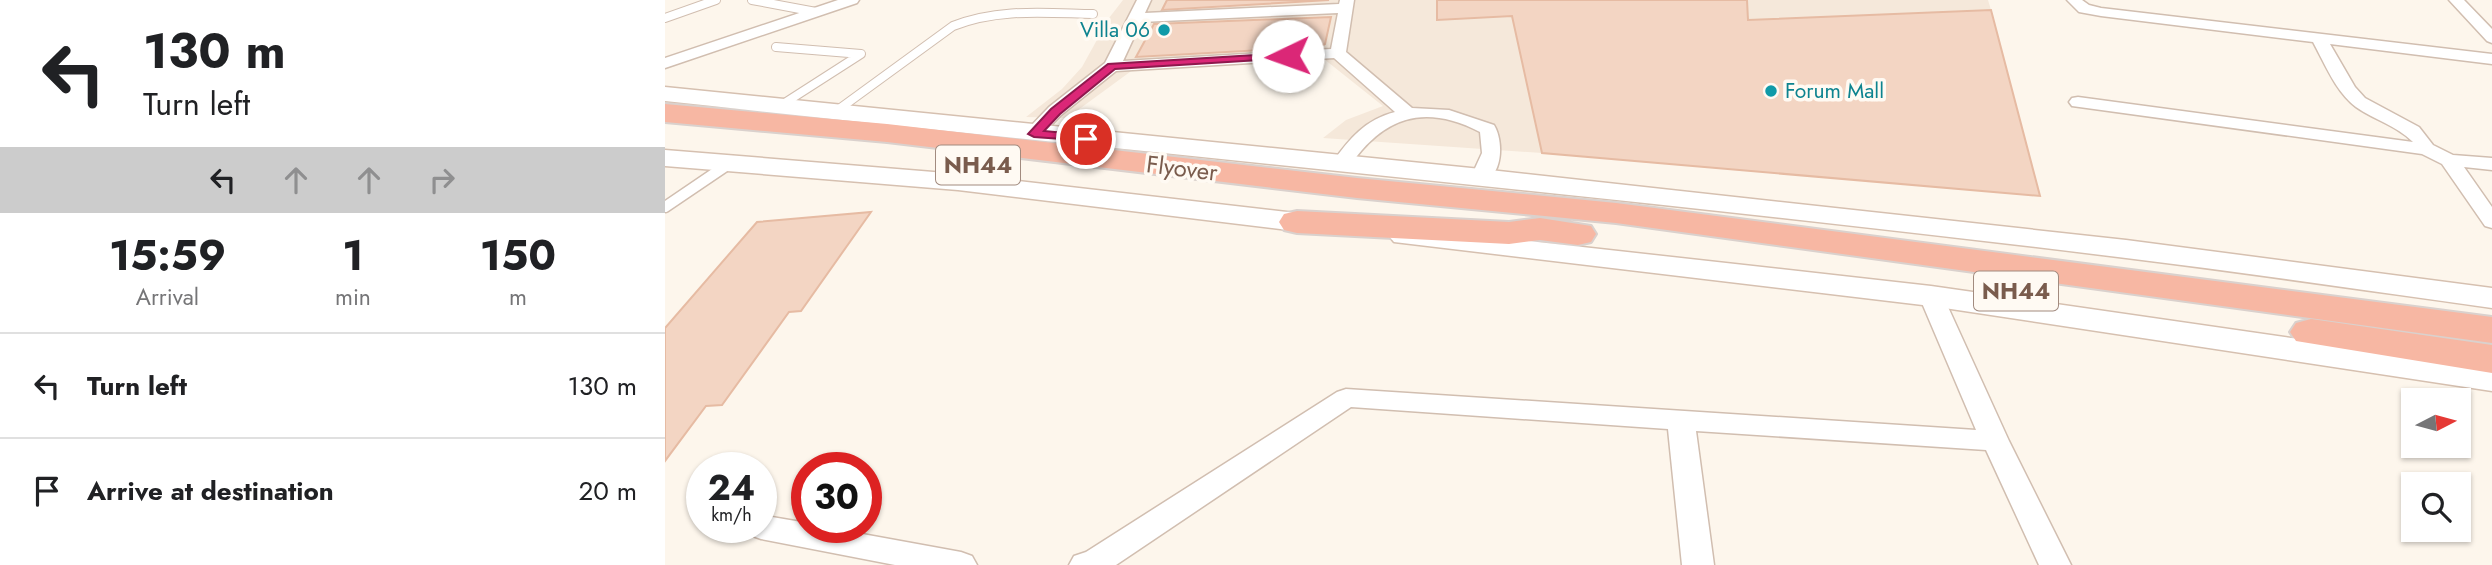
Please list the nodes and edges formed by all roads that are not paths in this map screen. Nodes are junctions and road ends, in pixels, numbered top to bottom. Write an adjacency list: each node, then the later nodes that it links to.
1 (716, 0): 10 (lane)
2 (753, 0): 8 (lane)
3 (852, 0): 8 (street)
4 (1144, 0): 11 (street)
5 (2074, 0): 13 (street)
6 (2456, 0): 12 (street)
7 (1346, 4): 11 (street); 15 (street)
8 (816, 12): 17 (street)
9 (1093, 14): 22 (lane)
10 (665, 18)
11 (1134, 18): 18 (street)
12 (2492, 38)
13 (2320, 40): 16 (street); 27 (street)
14 (776, 47): 21 (lane)
15 (1338, 53): 18 (street); 24 (street)
16 (2492, 59)
17 (665, 64)
18 (1112, 66): 26 (street)
19 (665, 94): 21 (street)
20 (2078, 102): 27 (street)
21 (780, 106): 22 (street)
22 (835, 112): 26 (street)
23 (665, 113): 37 (highway, Flyover / NH44)
24 (1408, 114): 31 (street); 33 (street)
25 (665, 131): 36 (highway, Flyover / NH44)
26 (1034, 134): 31 (street)
27 (2426, 149): 29 (street)
28 (665, 158): 30 (street)
29 (2449, 160): 32 (street); 38 (street)
30 (730, 163): 35 (lane); 36 (street)
31 (1342, 163): 33 (street)
32 (2492, 164)
33 (1481, 177): 34 (street)
34 (1573, 188): 37 (highway); 39 (street)
35 (665, 208)
36 (1294, 211): 41 (street); 44 (highway, Flyover / NH44)
37 (1616, 212): 40 (highway, NH44)
38 (2492, 222)
39 (2032, 239): 40 (highway); 42 (street)
40 (1935, 254): 43 (highway, NH44)
41 (1931, 296): 45 (street); 47 (street)
42 (2492, 298)
43 (2492, 330)
44 (2492, 359)
45 (2492, 379)
46 (1681, 420): 47 (street); 50 (street); 51 (street)
47 (1995, 440): 52 (street)
48 (777, 530): 49 (street)
49 (961, 565)
50 (1085, 565)
51 (1698, 565)
52 (2055, 565)

